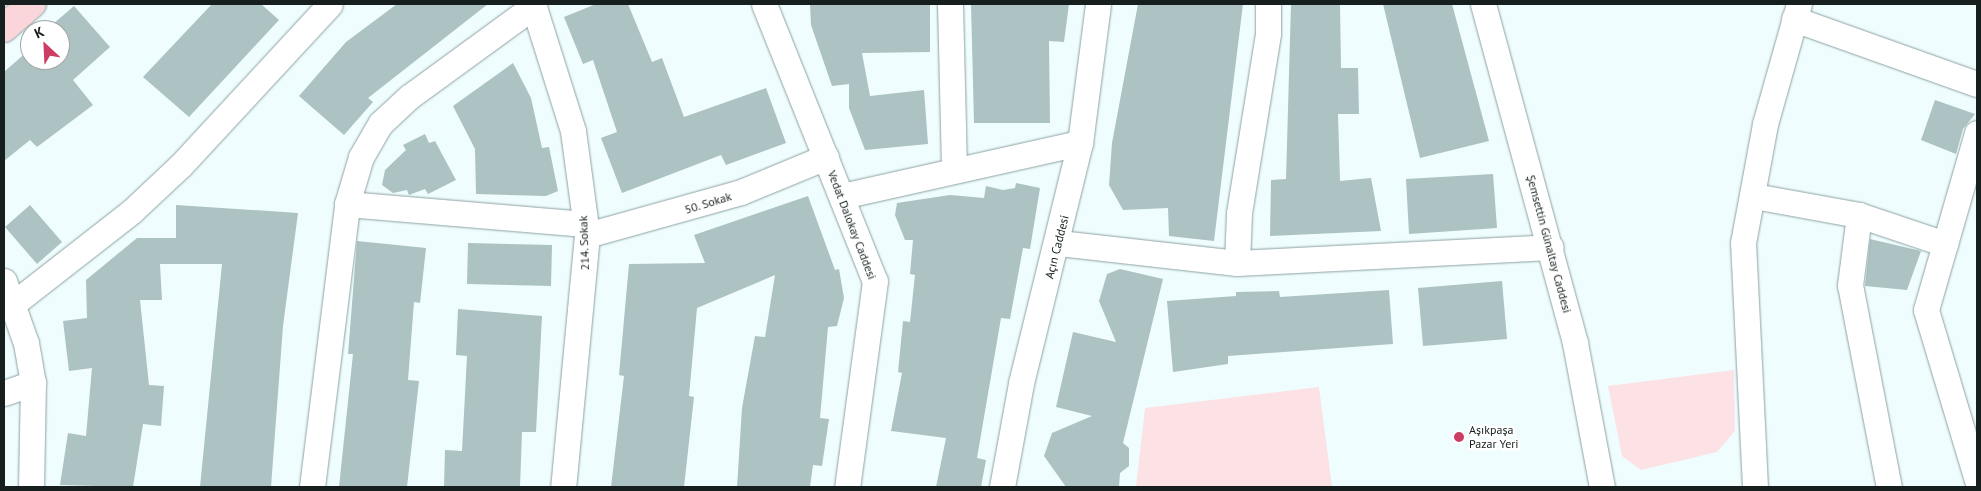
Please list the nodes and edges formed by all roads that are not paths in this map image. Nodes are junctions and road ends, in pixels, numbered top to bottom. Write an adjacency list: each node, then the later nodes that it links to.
1 (32, 4): 10 (main road)
2 (330, 4): 26 (street)
3 (764, 4): 14 (street, Vedat Dalokay Caddesi)
4 (950, 4): 15 (street)
5 (1098, 4): 13 (street, Açın Caddesi)
6 (1268, 4): 24 (street)
7 (1483, 4): 23 (street, Şemsettin Günaltay Caddesi)
8 (534, 5): 18 (street); 20 (street, 214. Sokak)
9 (1797, 12): 11 (street); 17 (street)
10 (4, 28)
11 (1977, 84)
12 (1977, 133): 22 (street)
13 (1080, 143): 15 (street); 21 (street, Açın Caddesi)
14 (826, 157): 16 (street, Vedat Dalokay Caddesi); 20 (street, 50. Sokak)
15 (954, 169): 16 (street)
16 (842, 196): 33 (street, Vedat Dalokay Caddesi)
17 (1754, 196): 19 (street); 36 (street)
18 (347, 204): 20 (street); 31 (street)
19 (1859, 215): 22 (street); 37 (street)
20 (586, 230): 32 (street, 214. Sokak)
21 (1059, 243): 24 (street); 34 (street, Açın Caddesi)
22 (1945, 244): 29 (street)
23 (1551, 247): 24 (street); 35 (street, Şemsettin Günaltay Caddesi)
24 (1237, 263)
25 (4, 281): 26 (street)
26 (13, 304): 27 (street)
27 (33, 383): 28 (street); 30 (street)
28 (4, 393)
29 (1977, 480)
30 (31, 487)
31 (312, 487)
32 (563, 487)
33 (847, 487)
34 (1002, 487)
35 (1602, 487)
36 (1755, 487)
37 (1889, 487)

